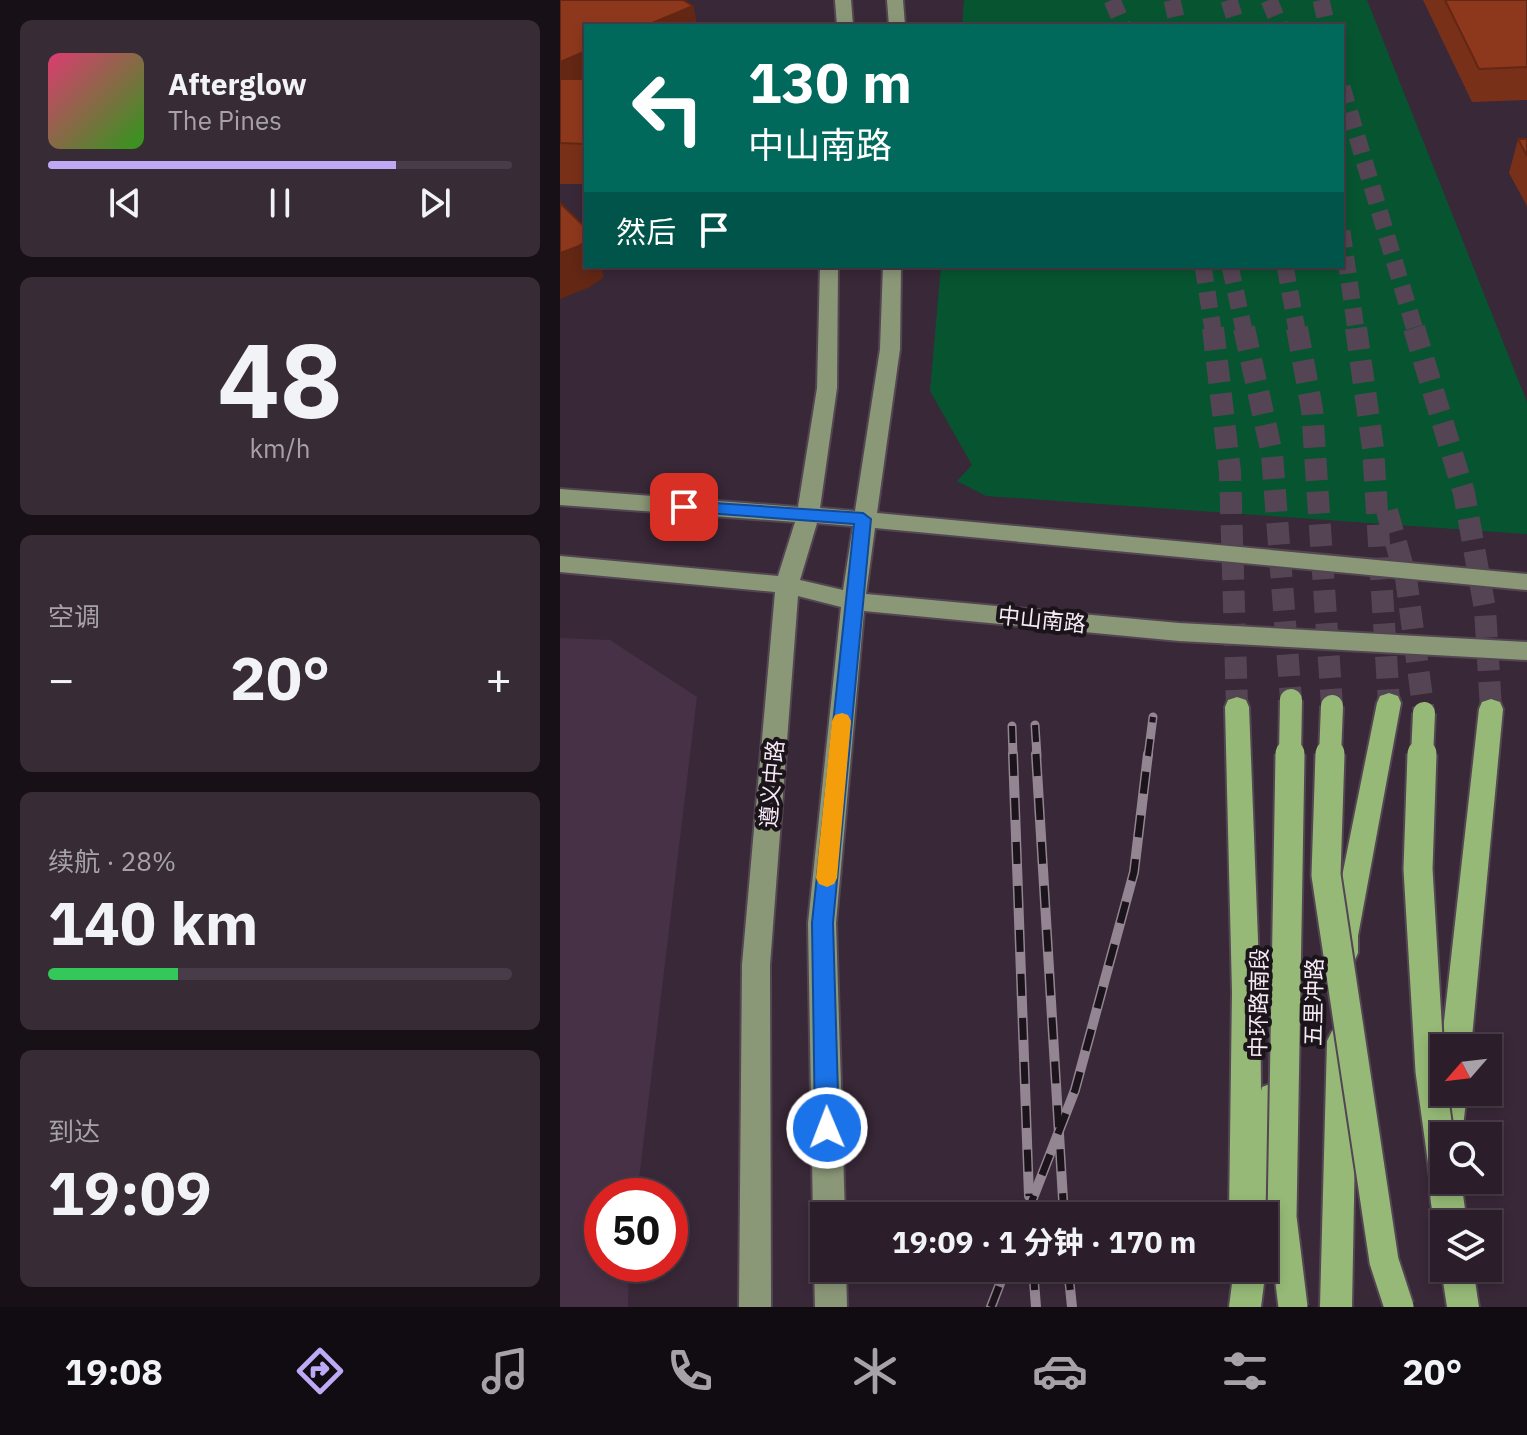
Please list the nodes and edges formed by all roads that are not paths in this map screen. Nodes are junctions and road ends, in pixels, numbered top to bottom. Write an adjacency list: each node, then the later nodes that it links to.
1 (843, 0): 3 (main road)
2 (895, 0): 4 (main road)
3 (845, 24)
4 (897, 24)
5 (829, 268): 8 (main road, 遵义中路)
6 (892, 268): 9 (main road)
7 (560, 497): 8 (main road)
8 (808, 516): 9 (main road); 12 (main road, 遵义中路)
9 (863, 519): 11 (main road); 13 (main road)
10 (560, 564): 12 (main road, 中山南路)
11 (1527, 582)
12 (787, 585): 13 (main road, 中山南路); 30 (main road, 遵义中路)
13 (853, 601): 14 (main road, 中山南路); 24 (main road)
14 (1527, 651)
15 (1291, 700): 21 (highway, 中环路南段, bridge)
16 (1389, 703): 34 (highway, 五里冲路)
17 (1332, 706): 35 (highway, bridge)
18 (1237, 707): 25 (highway)
19 (1491, 709): 22 (highway)
20 (1424, 713): 23 (highway, bridge)
21 (1286, 1004): 26 (highway, bridge); 33 (highway, 中环路南段, bridge)
22 (1457, 1034)
23 (1437, 1122)
24 (829, 1202)
25 (1245, 1202)
26 (1259, 1202)
27 (830, 1282): 31 (main road)
28 (1246, 1282): 32 (highway)
29 (1459, 1282): 36 (highway)
30 (755, 1307)
31 (831, 1307)
32 (1245, 1307)
33 (1293, 1307)
34 (1336, 1307)
35 (1399, 1307)
36 (1463, 1307)

